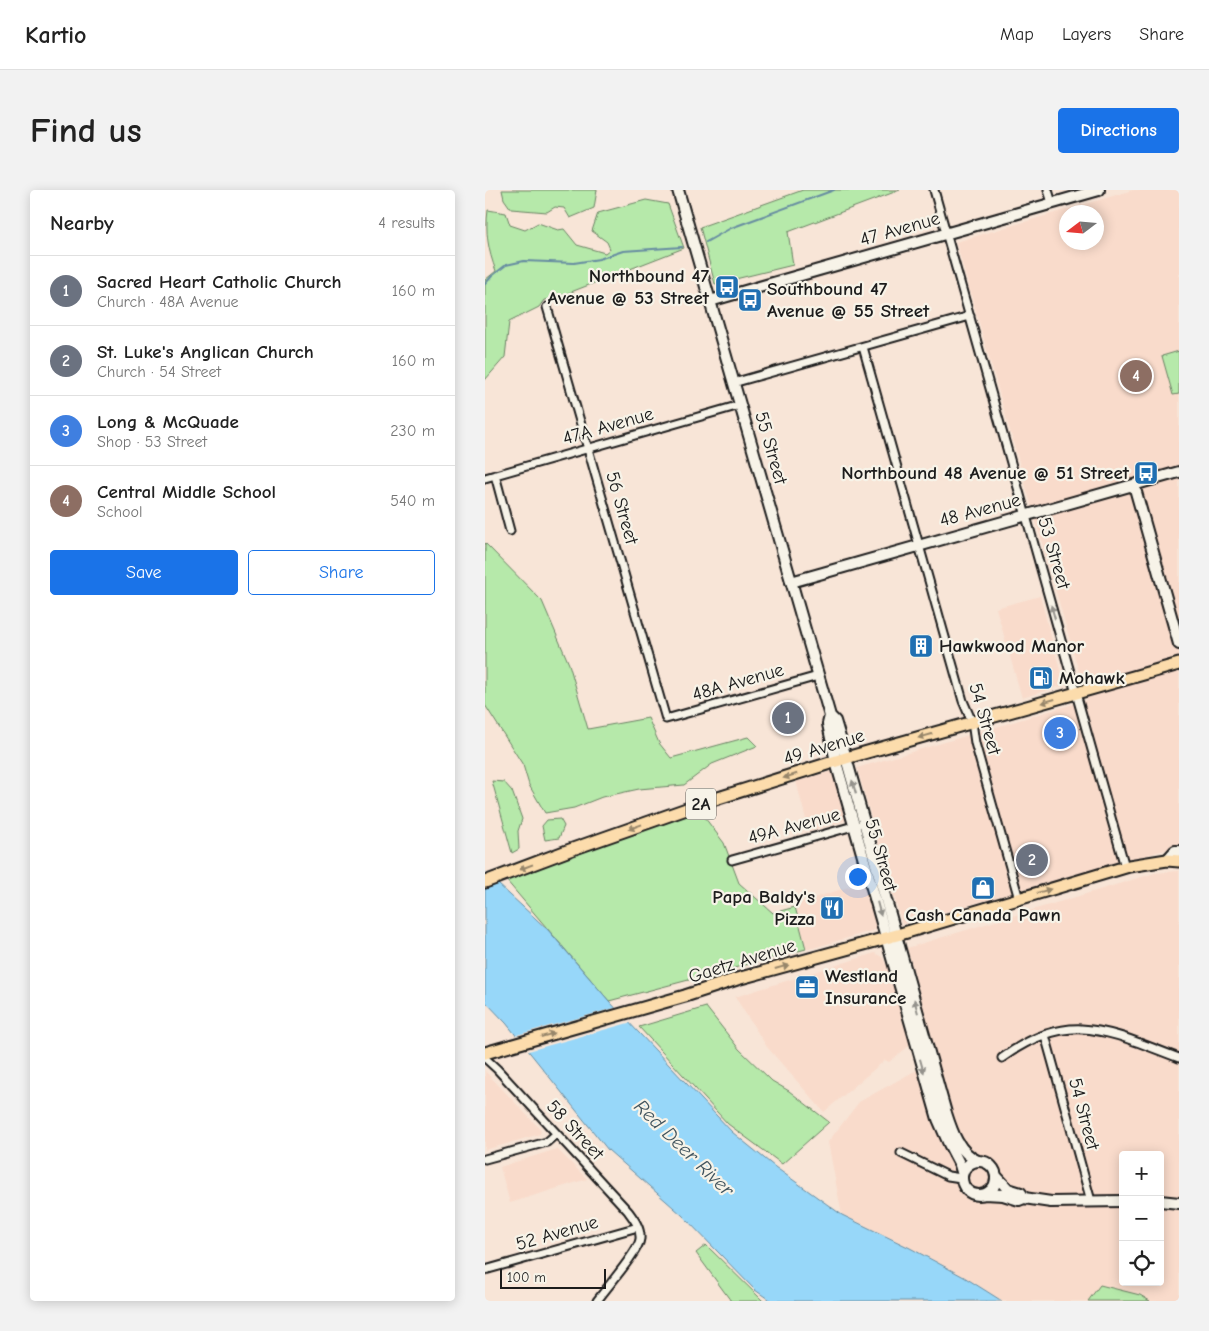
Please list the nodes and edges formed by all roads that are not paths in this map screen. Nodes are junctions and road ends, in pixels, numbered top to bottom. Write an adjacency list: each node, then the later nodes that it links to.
1 (678, 190): 7 (street, 55 Street)
2 (934, 190): 6 (street, 53 Street)
3 (1048, 190): 5 (street)
4 (1099, 190): 5 (street, 47 Avenue)
5 (1052, 203): 6 (street, 47 Avenue)
6 (947, 234): 7 (street, 47 Avenue); 9 (street, 53 Street)
7 (710, 302): 11 (street, 55 Street)
8 (547, 307): 13 (street, 56 Street)
9 (970, 316): 10 (street); 18 (street, 53 Street)
10 (863, 347): 11 (street); 20 (street, 54 Street)
11 (733, 383): 12 (street, 55 Street)
12 (740, 405): 13 (street, 47A Avenue); 21 (street, 55 Street)
13 (588, 449): 15 (street, 47A Avenue); 26 (street, 56 Street)
14 (1179, 472): 17 (street, 48 Avenue)
15 (495, 475): 16 (street, 47A Avenue); 19 (street)
16 (485, 478)
17 (1134, 485): 18 (street, 48 Avenue); 22 (street)
18 (1026, 516): 20 (street, 48 Avenue); 25 (street, 53 Street, one-way to 18)
19 (510, 531)
20 (920, 545): 21 (street, 48 Avenue); 27 (street, 54 Street)
21 (791, 582): 24 (street, 55 Street)
22 (1179, 644)
23 (1179, 664): 25 (main road, 49 Avenue / 2A)
24 (818, 676): 26 (street, 48A Avenue); 28 (street, 55 Street)
25 (1076, 693): 27 (main road, 49 Avenue / 2A, one-way to 27); 33 (street, 53 Street)
26 (666, 719)
27 (972, 722): 28 (main road, 49 Avenue / 2A, one-way to 28); 35 (street, 54 Street)
28 (841, 760): 29 (street, 55 Street); 34 (main road, 49 Avenue / 2A, one-way to 34)
29 (860, 824): 31 (street, 49A Avenue); 36 (street, 55 Street)
30 (1179, 851): 32 (street, Gaetz Avenue)
31 (732, 860)
32 (1173, 860): 33 (main road, Gaetz Avenue)
33 (1125, 867): 35 (main road, Gaetz Avenue, one-way to 33)
34 (485, 882)
35 (1019, 899): 36 (main road, Gaetz Avenue)
36 (891, 936): 38 (main road, Gaetz Avenue, one-way to 36); 45 (street, 55 Street, one-way to 36); 46 (street, 55 Street, one-way to 46)
37 (1045, 1035): 40 (street); 41 (street); 52 (street, 54 Street)
38 (485, 1052)
39 (485, 1058): 42 (street, 58 Street)
40 (1002, 1058)
41 (1179, 1058)
42 (556, 1134): 44 (street); 54 (street, 58 Street)
43 (901, 1153): 46 (street)
44 (485, 1159)
45 (978, 1160): 46 (street); 47 (street)
46 (962, 1175): 48 (street)
47 (996, 1176): 48 (street); 49 (street)
48 (985, 1194): 49 (street)
49 (1024, 1198): 52 (street)
50 (1119, 1201): 52 (street)
51 (1164, 1201): 53 (street)
52 (1091, 1202)
53 (1179, 1203)
54 (638, 1227): 55 (street, 52 Avenue); 56 (street)
55 (485, 1270)
56 (597, 1301)

